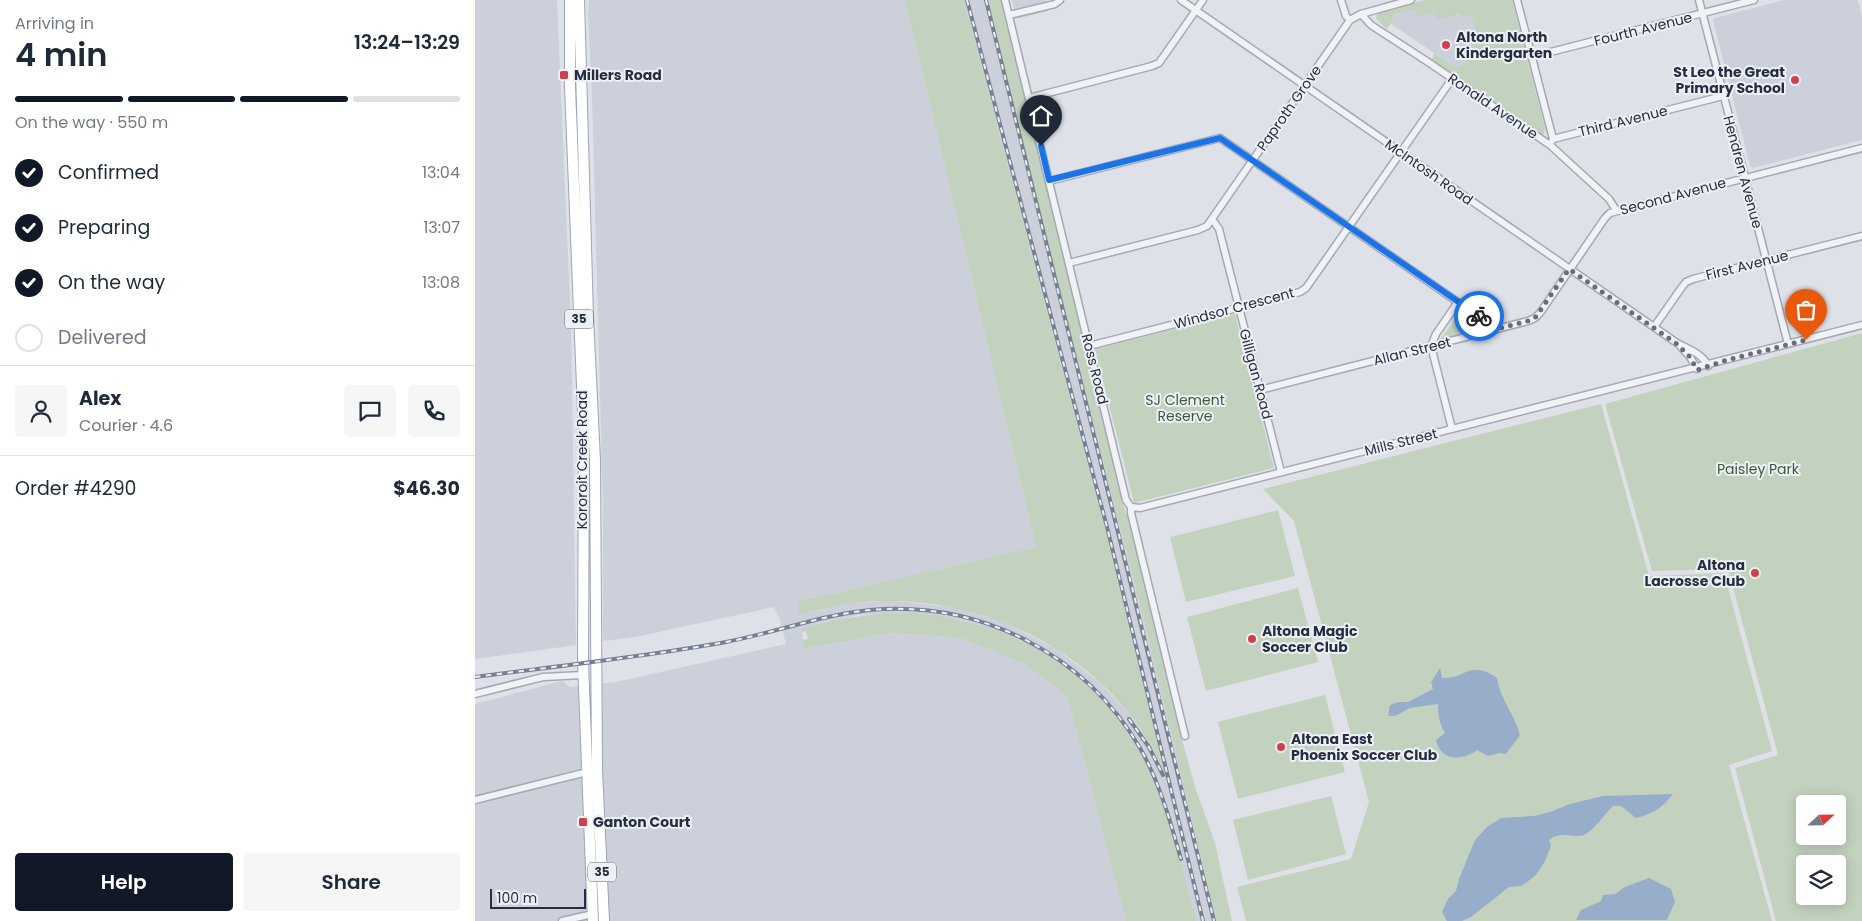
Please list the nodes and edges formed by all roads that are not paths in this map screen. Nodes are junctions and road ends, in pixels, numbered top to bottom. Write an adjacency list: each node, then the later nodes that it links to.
1 (570, 0): 18 (main road, Kororoit Creek Road / 35)
2 (579, 0): 17 (main road, Kororoit Creek Road / 35)
3 (1005, 0): 15 (street, Ross Road)
4 (1060, 0): 15 (street)
5 (1181, 0): 12 (street, McIntosh Road)
6 (1203, 0): 12 (street)
7 (1341, 0): 16 (street)
8 (1411, 0): 14 (street)
9 (1517, 0): 19 (street)
10 (1699, 0): 13 (street, Hendren Avenue)
11 (1754, 0): 13 (street, Fourth Avenue)
12 (1196, 11): 21 (street, McIntosh Road); 23 (street)
13 (1702, 13): 19 (street, Fourth Avenue); 22 (street, Hendren Avenue)
14 (1361, 14): 16 (street); 20 (street, Ronald Avenue)
15 (1009, 15): 23 (street, Ross Road)
16 (1351, 20): 21 (street, Paproth Grove)
17 (580, 41): 18 (main road); 31 (main road, Kororoit Creek Road / 35)
18 (569, 49): 30 (main road, Kororoit Creek Road / 35)
19 (1531, 57): 24 (street)
20 (1452, 78): 24 (street, Ronald Avenue); 26 (street, Windsor Crescent)
21 (1305, 86): 26 (street, McIntosh Road); 27 (street, Paproth Grove)
22 (1723, 96): 24 (street, Third Avenue); 28 (street, Hendren Avenue)
23 (1029, 98): 29 (street, Ross Road)
24 (1551, 142): 32 (street, Ronald Avenue)
25 (1862, 148): 28 (street, Second Avenue)
26 (1401, 152): 34 (street, Windsor Crescent); 38 (street, McIntosh Road)
27 (1253, 160): 29 (street); 33 (street, Paproth Grove); 34 (street)
28 (1744, 177): 32 (street, Second Avenue); 36 (street, Hendren Avenue)
29 (1049, 180): 37 (street, Ross Road)
30 (575, 202): 31 (main road); 54 (main road, Kororoit Creek Road / 35)
31 (586, 202): 55 (main road, Kororoit Creek Road / 35)
32 (1616, 210): 38 (street, Second Avenue)
33 (1212, 219): 37 (street, Paproth Grove); 40 (street, Gilligan Road)
34 (1349, 226): 39 (street); 40 (street, Windsor Crescent)
35 (1862, 236): 36 (street, First Avenue)
36 (1766, 260): 42 (street, First Avenue); 45 (street, Hendren Avenue)
37 (1069, 263): 46 (street, Ross Road)
38 (1569, 269): 42 (street, McIntosh Road); 43 (street, Allan Street)
39 (1458, 302): 43 (street); 47 (street)
40 (1239, 307): 46 (street, Windsor Crescent); 50 (street, Gilligan Road)
41 (1862, 325): 45 (street, Mills Street)
42 (1654, 327): 44 (street, McIntosh Road)
43 (1497, 329): 47 (street, Allan Street)
44 (1677, 344): 48 (street, McIntosh Road); 49 (street, McIntosh Road)
45 (1788, 344): 48 (street, Mills Street)
46 (1089, 346): 53 (street, Ross Road)
47 (1431, 346): 50 (street, Allan Street); 51 (street)
48 (1708, 366): 49 (street, Mills Street)
49 (1697, 368): 51 (street, Mills Street)
50 (1260, 390): 52 (street, Gilligan Road)
51 (1452, 429): 52 (street, Mills Street)
52 (1281, 472): 53 (street, Mills Street)
53 (1131, 507): 60 (street, Ross Road)
54 (582, 594): 55 (main road); 56 (main road, Kororoit Creek Road / 35)
55 (595, 594): 57 (main road, Kororoit Creek Road / 35)
56 (582, 609): 57 (main road); 58 (main road, Kororoit Creek Road / 35)
57 (595, 609): 61 (main road, Kororoit Creek Road / 35)
58 (583, 676): 59 (street); 61 (main road, Kororoit Creek Road / 35)
59 (475, 694)
60 (1185, 736)
61 (592, 771): 62 (street); 63 (main road, Kororoit Creek Road / 35)
62 (475, 800)
63 (598, 917): 64 (street)
64 (562, 921)

